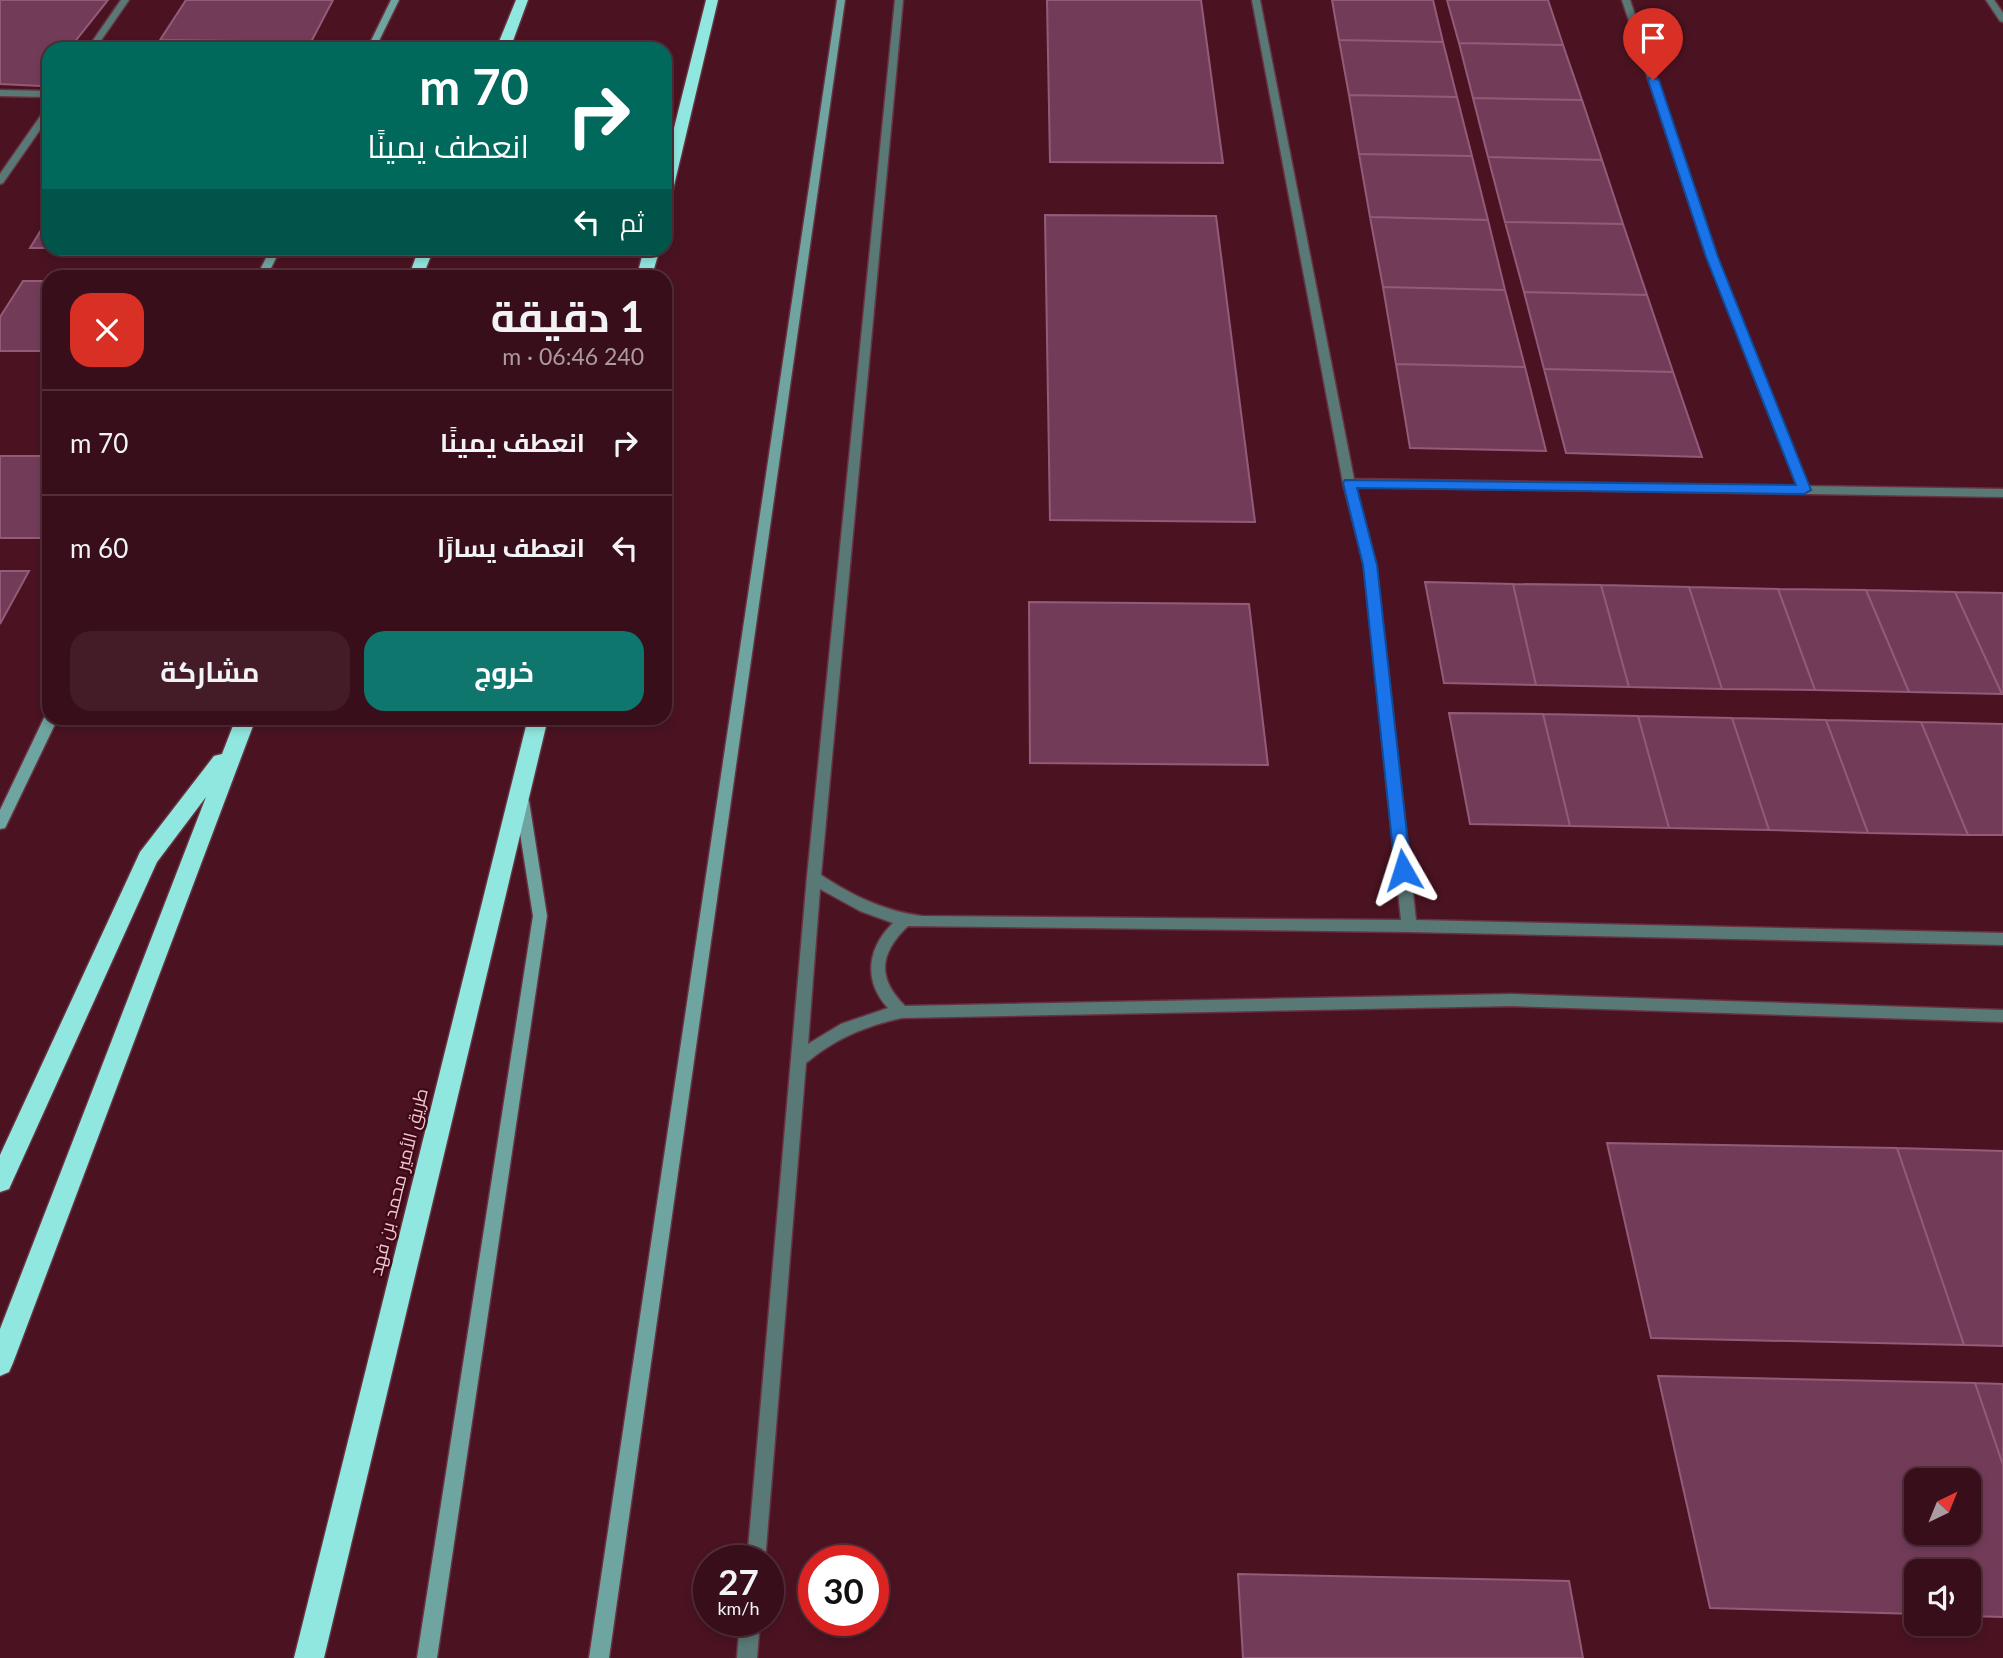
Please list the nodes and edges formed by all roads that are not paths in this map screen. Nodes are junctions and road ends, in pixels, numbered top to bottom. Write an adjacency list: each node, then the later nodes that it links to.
1 (125, 0): 11 (street)
2 (395, 0): 12 (main road)
3 (522, 0): 13 (highway)
4 (712, 0): 17 (highway)
5 (841, 0): 41 (main road)
6 (899, 0): 28 (street)
7 (1256, 0): 19 (street)
8 (1626, 0): 20 (street)
9 (1990, 0): 10 (street)
10 (2003, 19)
11 (96, 42)
12 (374, 42)
13 (506, 42)
14 (0, 93): 15 (street)
15 (42, 93)
16 (42, 120): 18 (street)
17 (672, 165)
18 (0, 181)
19 (1349, 483): 20 (street); 30 (street)
20 (1804, 490): 21 (street)
21 (2003, 493)
22 (48, 725): 27 (main road)
23 (243, 725): 25 (highway)
24 (536, 725): 26 (highway, طريق الأمير محمد بن فهد)
25 (237, 740): 35 (highway); 36 (highway)
26 (520, 790): 39 (highway, طريق الأمير محمد بن فهد); 40 (main road)
27 (0, 824)
28 (814, 877): 29 (street); 34 (street)
29 (905, 920): 30 (street); 32 (street)
30 (1409, 926): 31 (street)
31 (2003, 939)
32 (902, 1012): 33 (street); 34 (street)
33 (2003, 1016)
34 (799, 1060): 37 (street)
35 (0, 1181)
36 (0, 1363)
37 (757, 1545)
38 (749, 1636): 42 (street)
39 (309, 1658)
40 (427, 1658)
41 (599, 1658)
42 (747, 1658)

